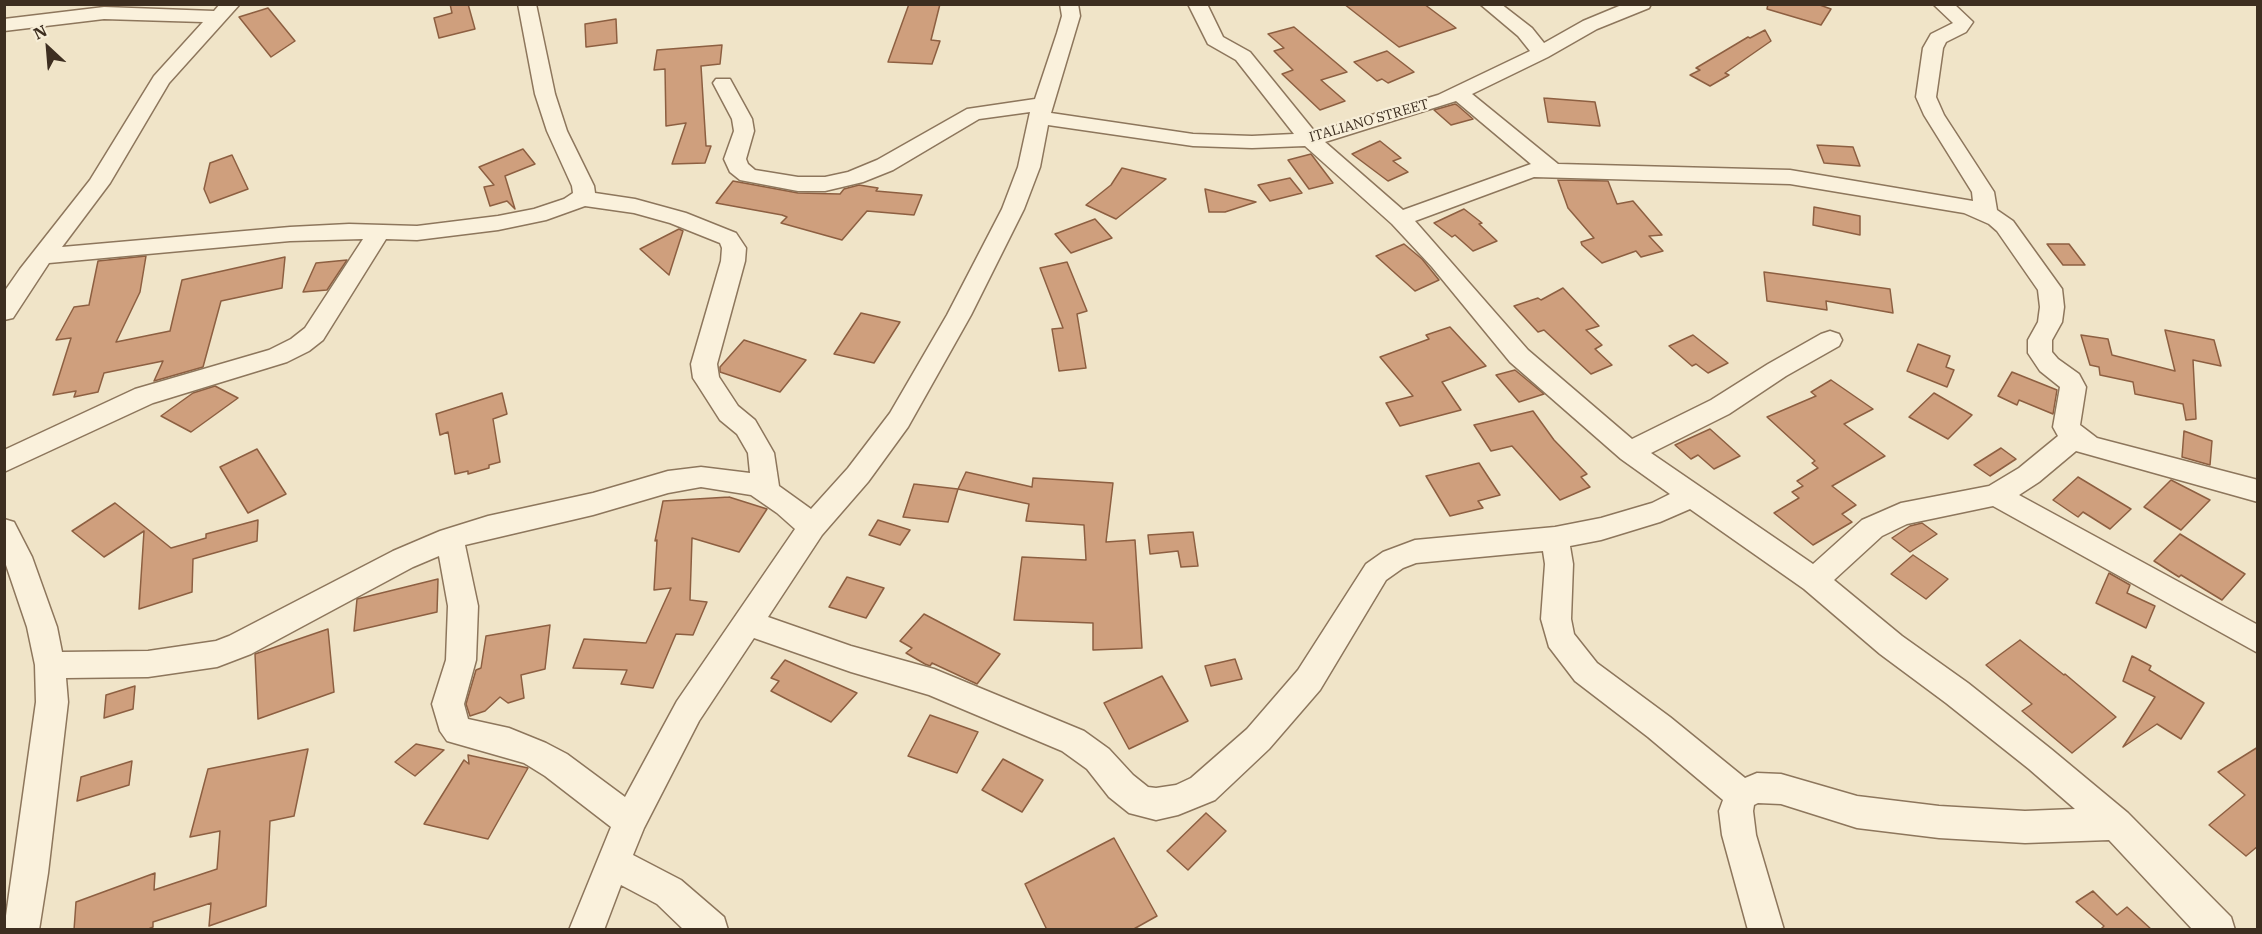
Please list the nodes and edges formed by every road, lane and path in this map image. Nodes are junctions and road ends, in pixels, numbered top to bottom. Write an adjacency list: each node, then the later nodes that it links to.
1 (527, 4): 15 (street)
2 (1069, 4): 12 (street)
3 (1197, 4): 13 (street)
4 (1488, 4): 9 (street)
5 (1642, 4): 9 (street, ITALIANO STREET)
6 (1942, 4): 16 (street)
7 (224, 11): 8 (street); 19 (street)
8 (4, 25)
9 (1541, 53): 11 (street, ITALIANO STREET)
10 (723, 82): 12 (street, ITALIANO STREET)
11 (1458, 93): 13 (street, ITALIANO STREET); 14 (street)
12 (1042, 110): 13 (street, ITALIANO STREET); 29 (street)
13 (1310, 140): 17 (street)
14 (1552, 170): 16 (street); 17 (street)
15 (581, 198): 18 (street); 25 (street)
16 (1986, 214): 22 (street)
17 (1400, 219): 23 (street)
18 (379, 232): 19 (street); 24 (street)
19 (45, 256): 20 (street)
20 (4, 312)
21 (1830, 340): 23 (street)
22 (2074, 437): 26 (street); 28 (street)
23 (1630, 452): 27 (street)
24 (4, 462)
25 (766, 490): 29 (street); 31 (street)
26 (2258, 490)
27 (1693, 495): 30 (street); 33 (street)
28 (1996, 495): 33 (street); 35 (street)
29 (813, 527): 34 (street)
30 (1555, 538): 34 (street); 37 (street)
31 (450, 539): 36 (street); 38 (street)
32 (9, 550): 36 (street)
33 (1814, 581): 39 (street)
34 (746, 622): 38 (street)
35 (2258, 640)
36 (50, 665): 41 (street)
37 (1741, 795): 39 (street); 44 (street)
38 (630, 821): 40 (street)
39 (2116, 824): 45 (street)
40 (614, 863): 42 (street); 43 (street)
41 (21, 930)
42 (586, 930)
43 (711, 930)
44 (1766, 930)
45 (2218, 930)

